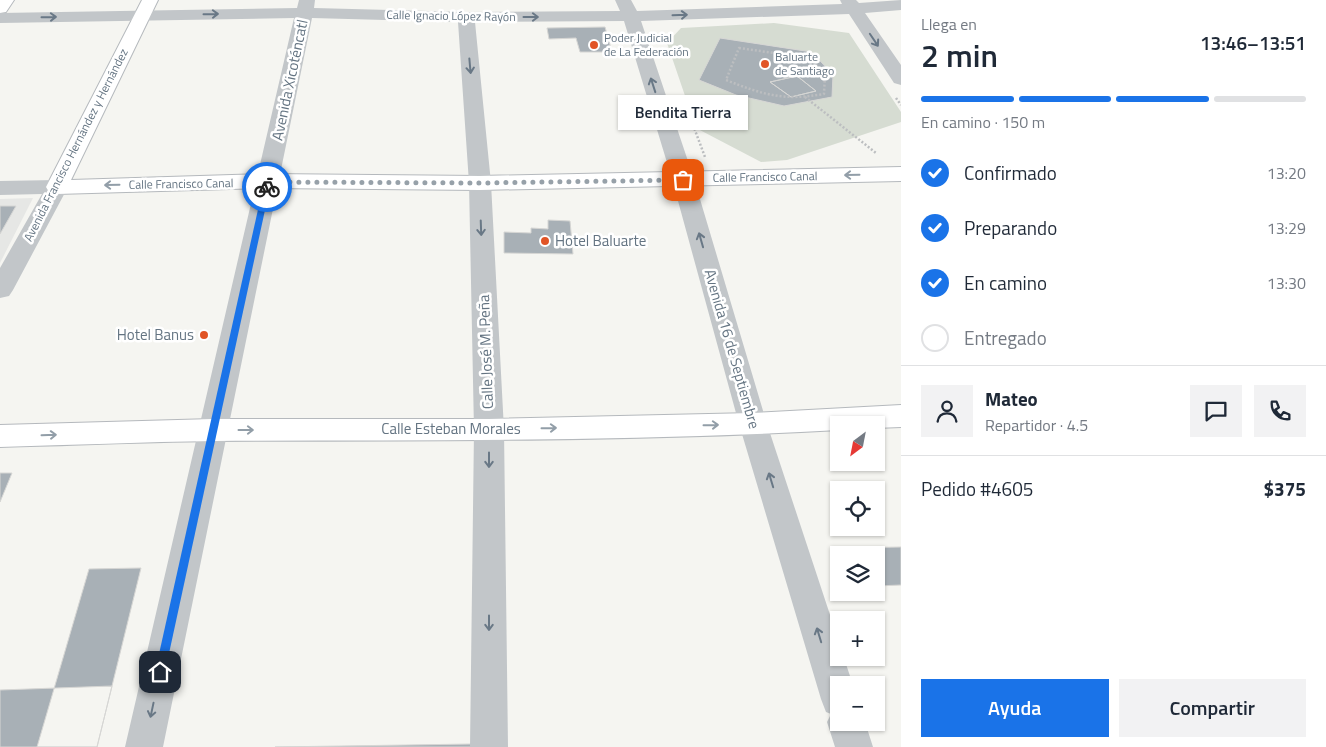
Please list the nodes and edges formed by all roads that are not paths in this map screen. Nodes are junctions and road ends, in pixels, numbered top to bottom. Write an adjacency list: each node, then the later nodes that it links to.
1 (6, 0): 6 (main road)
2 (851, 4): 3 (street, Calle Ignacio López Rayón); 7 (street, Calle Ignacio López Rayón, one-way to 2); 10 (street, one-way to 10)
3 (901, 5)
4 (306, 6): 5 (street, Calle Ignacio López Rayón, one-way to 4); 8 (street, Calle Ignacio López Rayón); 13 (street, Avenida Xicoténcatl)
5 (146, 7): 9 (street, Calle Ignacio López Rayón, one-way to 5); 15 (main road, Avenida Francisco Hernández y Hernández)
6 (0, 8)
7 (627, 8): 8 (street, Calle Ignacio López Rayón, one-way to 7); 12 (street, Avenida 16 de Septiembre, one-way to 7)
8 (466, 17): 14 (street, Calle José M. Peña, one-way to 14)
9 (0, 18)
10 (901, 79)
11 (901, 174): 12 (main road, Calle Francisco Canal, one-way to 12)
12 (683, 180): 14 (main road, Calle Francisco Canal); 19 (street, Avenida 16 de Septiembre, one-way to 12)
13 (268, 182): 14 (main road, Calle Francisco Canal); 15 (main road, Calle Francisco Canal, one-way to 15); 20 (street, Avenida Xicoténcatl)
14 (480, 183): 21 (street, Calle José M. Peña, one-way to 21)
15 (57, 186): 16 (street, Calle Francisco Canal); 17 (street, Avenida Francisco Hernández y Hernández)
16 (0, 188)
17 (0, 290)
18 (901, 416): 19 (main road, Calle Esteban Morales)
19 (753, 424): 21 (main road, Calle Esteban Morales, one-way to 19); 23 (street, Avenida 16 de Septiembre, one-way to 19)
20 (213, 430): 21 (main road, Calle Esteban Morales, one-way to 21); 22 (main road, Calle Esteban Morales, one-way to 20); 25 (street, Avenida Xicoténcatl, one-way to 25)
21 (489, 430): 26 (street, Calle José M. Peña, one-way to 26)
22 (0, 436)
23 (832, 676)
24 (849, 731): 27 (street)
25 (144, 747)
26 (489, 747)
27 (854, 747)

